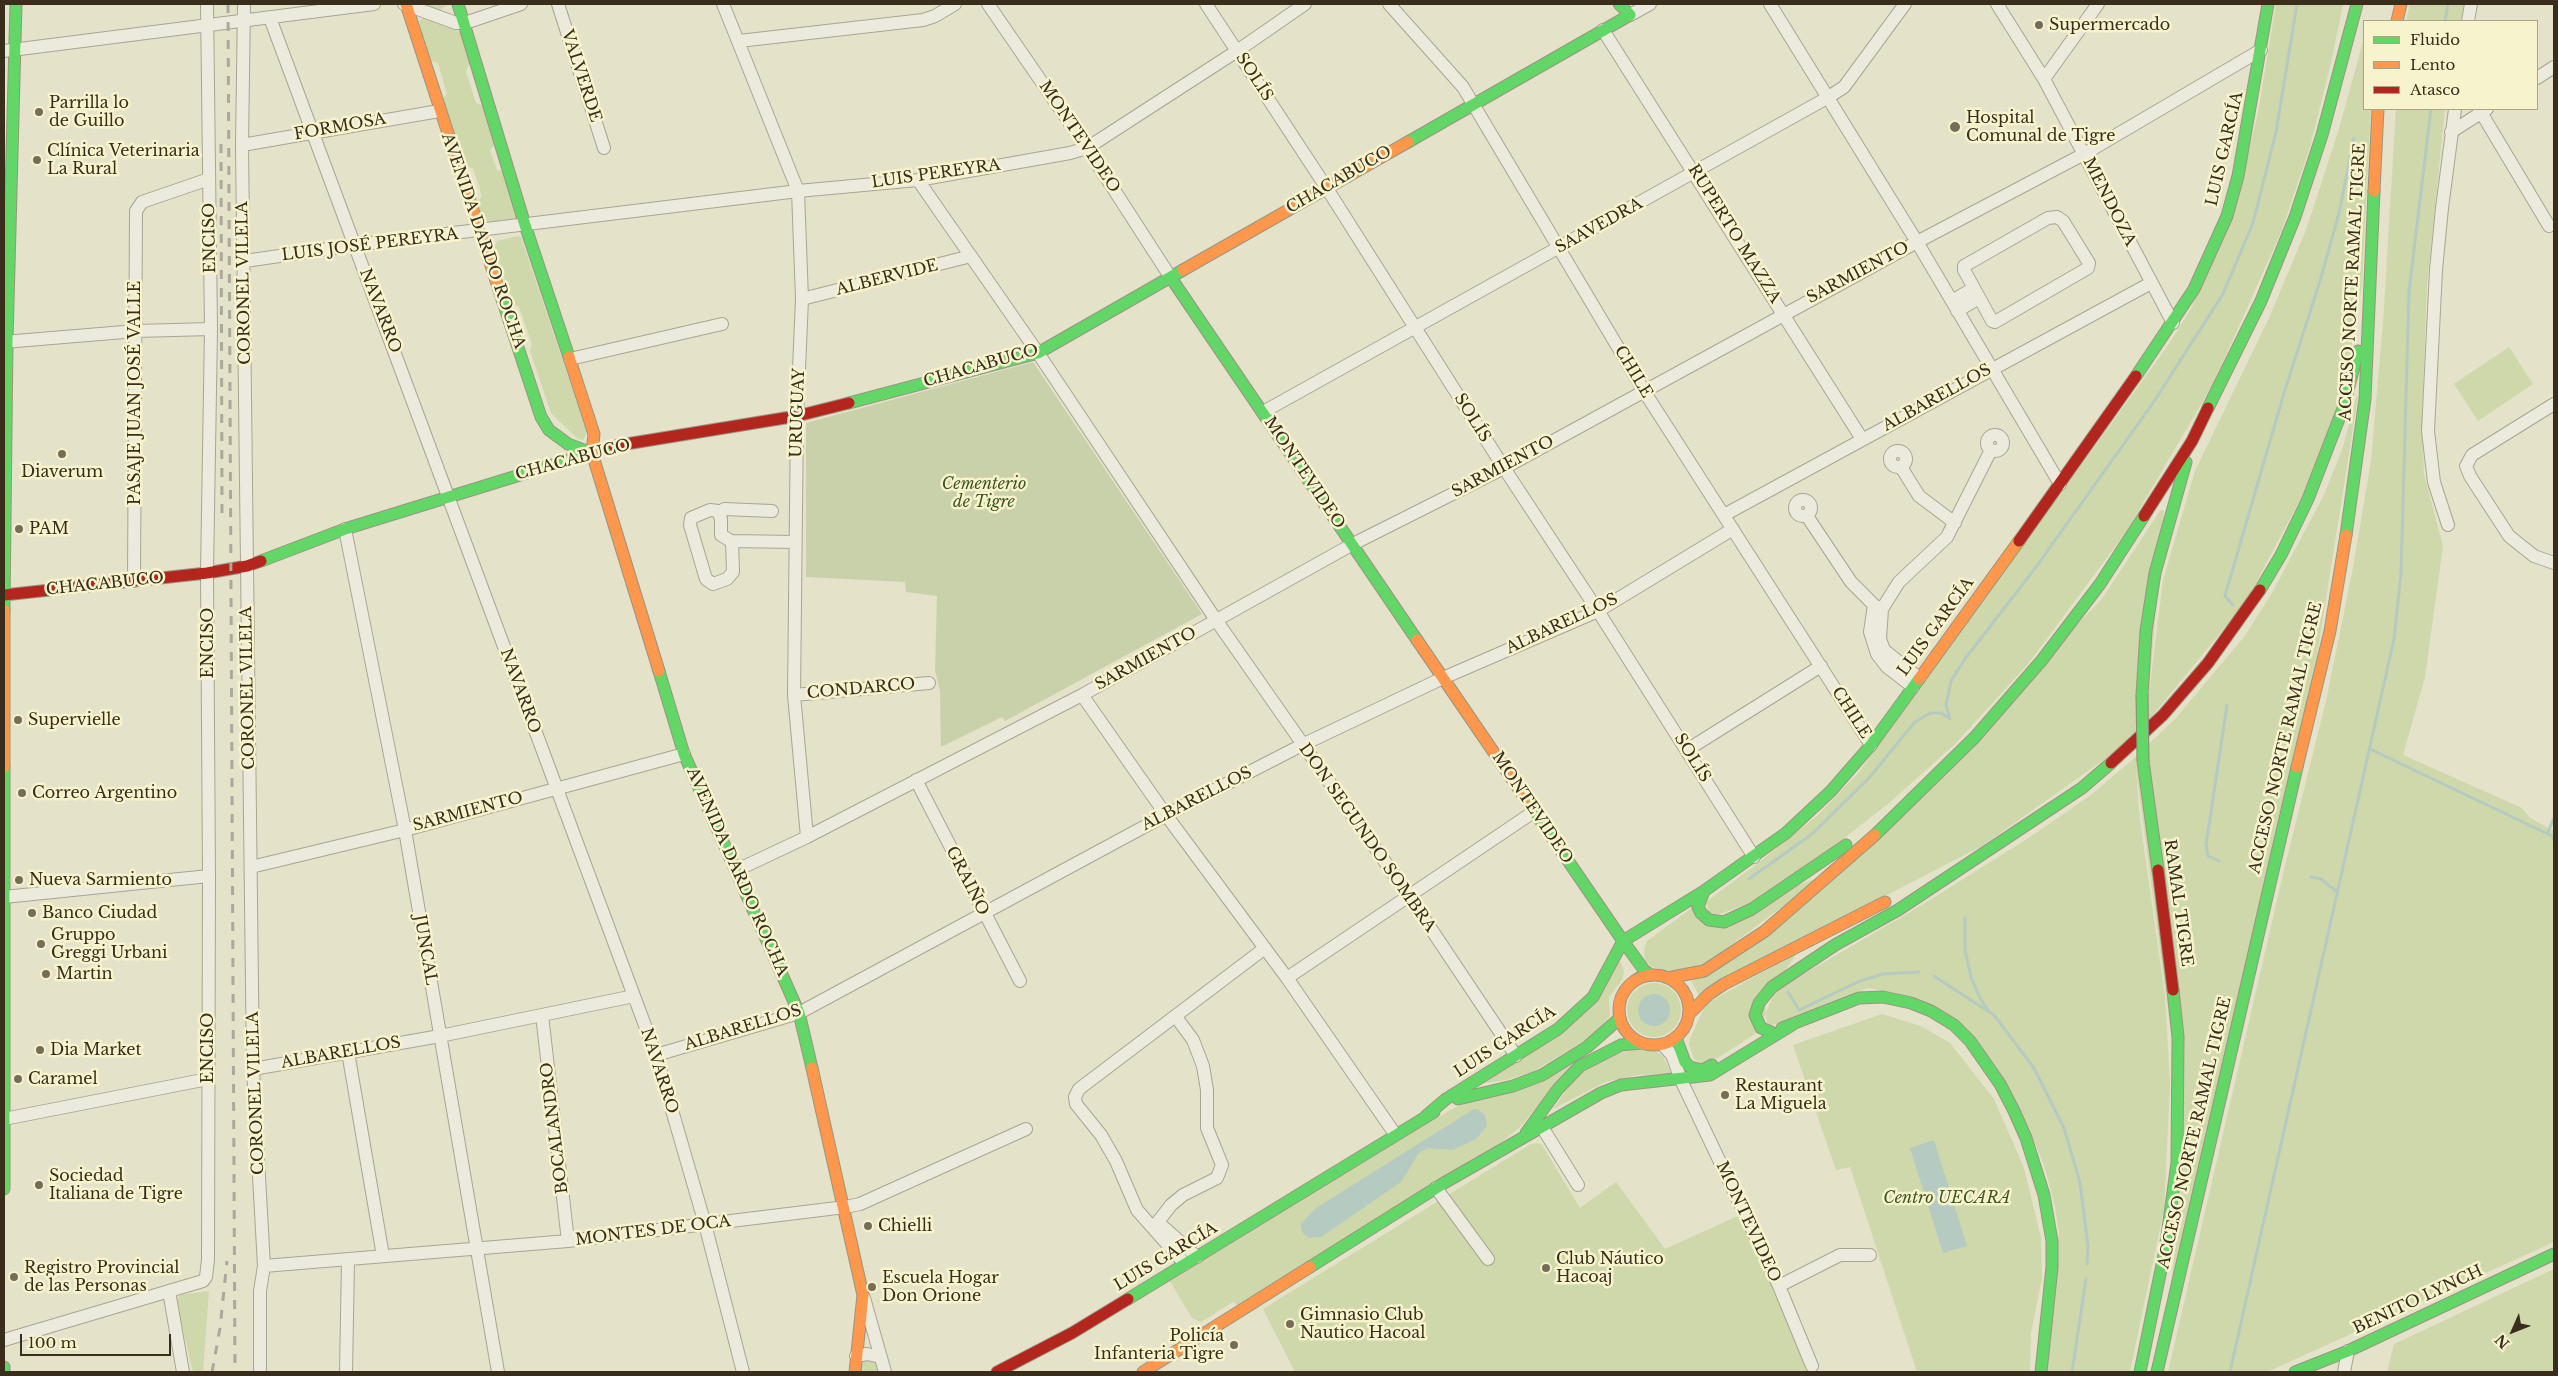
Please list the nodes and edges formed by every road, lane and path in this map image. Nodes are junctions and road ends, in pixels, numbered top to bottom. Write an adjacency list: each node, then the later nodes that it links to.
1 (16, 4): 35 (main road)
2 (207, 4): 32 (street, ENCISO)
3 (244, 4): 30 (street, CORONEL VILELA)
4 (374, 4): 27 (street)
5 (405, 4): 31 (street); 47 (main road, AVENIDA DARDO ROCHA)
6 (458, 4): 31 (main road, AVENIDA DARDO ROCHA)
7 (521, 4): 31 (street)
8 (558, 4): 51 (street, VALVERDE)
9 (723, 4): 34 (street, URUGUAY)
10 (954, 4): 34 (street)
11 (988, 4): 52 (street, MONTEVIDEO)
12 (1206, 4): 37 (street, SOLÍS)
13 (1305, 4): 37 (street, LUIS PEREYRA)
14 (1389, 4): 43 (street, CHILE)
15 (1619, 4): 26 (main road)
16 (1650, 4): 26 (street, CHACABUCO)
17 (1770, 4): 42 (street)
18 (1905, 4): 42 (street, SAAVEDRA)
19 (1997, 4): 41 (street, MENDOZA)
20 (2098, 4): 41 (street)
21 (2268, 4): 36 (main road, LUIS GARCÍA)
22 (2350, 4): 38 (main road)
23 (2357, 4): 38 (main road)
24 (2401, 4): 28 (main road)
25 (2471, 4): 29 (street)
26 (1630, 15): 33 (main road, CHACABUCO)
27 (270, 18): 30 (street); 48 (street, NAVARRO)
28 (2397, 20)
29 (2468, 20)
30 (244, 21): 32 (street); 50 (street, CORONEL VILELA)
31 (465, 23): 59 (main road, AVENIDA DARDO ROCHA)
32 (207, 26): 35 (street); 55 (street, ENCISO)
33 (1604, 30): 43 (main road, CHACABUCO); 54 (street, RUPERTO MAZZA)
34 (739, 41): 58 (street, URUGUAY)
35 (8, 50): 79 (main road)
36 (2261, 50): 53 (street, SARMIENTO); 74 (main road, LUIS GARCÍA)
37 (1237, 52): 52 (street, LUIS PEREYRA); 57 (street, SOLÍS)
38 (2344, 54): 88 (main road)
39 (2554, 67): 40 (street)
40 (2538, 77)
41 (2044, 79): 53 (street, MENDOZA)
42 (1827, 98): 54 (street, SAAVEDRA); 63 (street)
43 (1472, 104): 57 (main road, CHACABUCO); 65 (street, CHILE)
44 (2379, 110): 62 (main road, ACCESO NORTE RAMAL TIGRE)
45 (2455, 110): 49 (street)
46 (2482, 110): 49 (street); 60 (street)
47 (439, 111): 48 (street, FORMOSA); 61 (main road, AVENIDA DARDO ROCHA)
48 (313, 131): 50 (street, FORMOSA); 64 (street, NAVARRO)
49 (2451, 132): 100 (street)
50 (242, 144): 67 (street, CORONEL VILELA)
51 (604, 148)
52 (1087, 148): 56 (street, LUIS PEREYRA); 68 (street, MONTEVIDEO)
53 (2084, 154): 63 (street, SARMIENTO); 69 (street, MENDOZA)
54 (1696, 173): 65 (street, SAAVEDRA); 73 (street, RUPERTO MAZZA)
55 (209, 179): 77 (street, ENCISO); 78 (street, PASAJE JUAN JOSÉ VALLE)
56 (918, 180): 58 (street, LUIS PEREYRA); 66 (street, DON SEGUNDO SOMBRA)
57 (1326, 187): 68 (main road, CHACABUCO); 76 (street, SOLÍS)
58 (798, 191): 59 (street, LUIS PEREYRA); 71 (street, URUGUAY)
59 (525, 225): 61 (street, LUIS JOSÉ PEREYRA); 81 (main road, AVENIDA DARDO ROCHA)
60 (2549, 226)
61 (480, 232): 64 (street, LUIS JOSÉ PEREYRA); 90 (main road, AVENIDA DARDO ROCHA)
62 (2374, 235): 131 (main road); 200 (main road, ACCESO NORTE RAMAL TIGRE)
63 (1917, 242): 72 (street); 73 (street, SARMIENTO)
64 (355, 245): 67 (street, LUIS JOSÉ PEREYRA); 94 (street, NAVARRO)
65 (1558, 248): 76 (street, SAAVEDRA); 83 (street, CHILE)
66 (971, 256): 71 (street, ALBERVIDE); 80 (street, DON SEGUNDO SOMBRA)
67 (244, 261): 107 (street, CORONEL VILELA)
68 (1171, 278): 80 (main road, CHACABUCO); 85 (main road, MONTEVIDEO)
69 (2151, 283): 74 (street, MENDOZA); 82 (street, ALBARELLOS)
70 (1977, 293): 70 (street); 72 (street)
71 (802, 299): 86 (street, URUGUAY)
72 (1954, 306): 82 (street)
73 (1784, 314): 83 (street, SARMIENTO); 87 (street, RUPERTO MAZZA)
74 (2173, 323): 93 (main road, LUIS GARCÍA)
75 (722, 324): 81 (street)
76 (1415, 327): 85 (street, SAAVEDRA); 92 (street, SOLÍS)
77 (211, 330): 78 (street); 108 (street, ENCISO)
78 (136, 331): 79 (street); 109 (street, PASAJE JUAN JOSÉ VALLE)
79 (5, 342): 110 (main road)
80 (1038, 353): 86 (main road, CHACABUCO); 113 (street, DON SEGUNDO SOMBRA)
81 (570, 359): 90 (main road, AVENIDA DARDO ROCHA)
82 (1991, 368): 87 (street, ALBARELLOS); 93 (street)
83 (1644, 391): 92 (street, SARMIENTO); 97 (street, CHILE)
84 (2554, 404): 106 (street)
85 (1263, 412): 105 (main road, MONTEVIDEO)
86 (797, 416): 90 (main road, CHACABUCO); 104 (street, URUGUAY)
87 (1862, 439): 97 (street, ALBARELLOS)
88 (2192, 441): 124 (main road); 198 (main road, RAMAL TIGRE, bridge)
89 (1991, 450): 99 (street)
90 (592, 454): 94 (main road, CHACABUCO); 123 (main road, AVENIDA DARDO ROCHA)
91 (1901, 467): 99 (street)
92 (1504, 468): 105 (street, SARMIENTO); 112 (street, SOLÍS)
93 (2060, 484): 116 (main road, LUIS GARCÍA)
94 (449, 495): 101 (main road, CHACABUCO); 126 (street, NAVARRO)
95 (772, 511): 96 (street)
96 (720, 514): 103 (street); 103 (street)
97 (1724, 515): 102 (street, CHILE)
98 (1807, 516): 111 (street)
99 (1954, 523): 111 (street)
100 (2448, 525)
101 (346, 528): 107 (main road, CHACABUCO); 129 (street, JUNCAL)
102 (1733, 530): 112 (street, ALBARELLOS); 114 (street, CHILE)
103 (732, 541): 104 (street)
104 (796, 542): 119 (street, URUGUAY)
105 (1353, 544): 113 (street, SARMIENTO); 115 (main road, MONTEVIDEO)
106 (2554, 563)
107 (247, 566): 108 (main road, CHACABUCO); 133 (street, CORONEL VILELA)
108 (207, 573): 109 (main road, CHACABUCO); 135 (street, ENCISO)
109 (134, 581): 110 (main road, CHACABUCO)
110 (4, 595): 137 (main road)
111 (1878, 607): 116 (street)
112 (1598, 611): 115 (street, ALBARELLOS); 122 (street, SOLÍS)
113 (1216, 620): 118 (street, SARMIENTO); 121 (street, DON SEGUNDO SOMBRA)
114 (1821, 666): 120 (street, CHILE); 122 (street)
115 (1443, 678): 121 (street, ALBARELLOS); 127 (main road, MONTEVIDEO)
116 (1916, 682): 120 (main road, LUIS GARCÍA)
117 (929, 683): 119 (street, CONDARCO)
118 (1082, 694): 125 (street, SARMIENTO); 128 (street)
119 (794, 695): 130 (street, URUGUAY)
120 (1871, 744): 132 (main road, LUIS GARCÍA)
121 (1302, 745): 128 (street, ALBARELLOS); 138 (street, DON SEGUNDO SOMBRA)
122 (1687, 750): 132 (street, SOLÍS)
123 (684, 754): 126 (street, SARMIENTO); 134 (main road, AVENIDA DARDO ROCHA)
124 (1935, 777): 136 (main road); 146 (main road)
125 (916, 780): 130 (street, SARMIENTO); 139 (street, GRAIÑO)
126 (555, 789): 129 (street, SARMIENTO); 149 (street, NAVARRO)
127 (1535, 811): 138 (street); 141 (main road, MONTEVIDEO)
128 (1166, 815): 139 (street, ALBARELLOS); 142 (street)
129 (404, 830): 133 (street, SARMIENTO); 157 (street, JUNCAL)
130 (807, 837): 134 (street, SARMIENTO)
131 (1986, 852): 151 (main road); 156 (main road)
132 (1754, 857): 136 (main road, LUIS GARCÍA)
133 (251, 867): 165 (street, CORONEL VILELA)
134 (737, 870): 150 (main road, AVENIDA DARDO ROCHA)
135 (209, 876): 137 (street); 166 (street, ENCISO)
136 (1704, 892): 140 (main road, LUIS GARCÍA)
137 (5, 896): 169 (main road)
138 (1409, 896): 145 (street); 163 (street, DON SEGUNDO SOMBRA)
139 (984, 914): 147 (street, GRAIÑO); 150 (street, ALBARELLOS)
140 (1647, 927): 141 (main road, LUIS GARCÍA); 143 (main road)
141 (1623, 941): 143 (main road, MONTEVIDEO); 148 (main road, MONTEVIDEO); 163 (main road, LUIS GARCÍA)
142 (1265, 948): 145 (street); 153 (street)
143 (1636, 960): 144 (main road, MONTEVIDEO)
144 (1651, 975): 146 (main road); 148 (main road)
145 (1287, 978): 172 (street)
146 (1667, 978): 151 (main road)
147 (1020, 981)
148 (1630, 985): 154 (main road)
149 (634, 996): 152 (street, ALBARELLOS); 162 (street, NAVARRO)
150 (799, 1012): 162 (street, ALBARELLOS); 177 (main road, AVENIDA DARDO ROCHA)
151 (1690, 1013): 158 (main road)
152 (542, 1015): 157 (street, ALBARELLOS); 180 (street, BOCALANDRO)
153 (1176, 1017): 178 (street); 178 (street)
154 (1620, 1018): 159 (main road); 168 (main road, LUIS GARCÍA)
155 (1792, 1025): 156 (main road); 167 (main road); 211 (main road)
156 (1771, 1032): 164 (main road)
157 (440, 1036): 161 (street, ALBARELLOS); 181 (street, JUNCAL)
158 (1676, 1038): 160 (main road); 164 (main road)
159 (1641, 1043): 160 (main road); 173 (main road)
160 (1663, 1045): 167 (street, MONTEVIDEO)
161 (348, 1052): 165 (street, ALBARELLOS); 184 (street)
162 (656, 1055): 179 (street, NAVARRO)
163 (1516, 1056): 168 (main road, LUIS GARCÍA)
164 (1685, 1062): 167 (street)
165 (253, 1069): 189 (street, CORONEL VILELA)
166 (208, 1079): 169 (street); 191 (street, ENCISO)
167 (1681, 1080): 170 (main road); 190 (street, MONTEVIDEO)
168 (1426, 1116): 172 (main road, LUIS GARCÍA)
169 (4, 1119): 176 (main road)
170 (1542, 1127): 173 (main road); 174 (street)
171 (1026, 1129): 177 (street, MONTES DE OCA)
172 (1395, 1134): 185 (main road, LUIS GARCÍA)
173 (1524, 1136): 175 (main road)
174 (1578, 1185)
175 (1436, 1188): 186 (street); 210 (main road)
176 (4, 1190)
177 (845, 1207): 179 (street, MONTES DE OCA); 192 (main road, AVENIDA DARDO ROCHA)
178 (1153, 1223): 185 (street); 188 (street)
179 (705, 1224): 180 (street, MONTES DE OCA); 206 (street, NAVARRO)
180 (568, 1241): 181 (street, MONTES DE OCA)
181 (478, 1249): 184 (street, MONTES DE OCA); 205 (street, JUNCAL)
182 (2554, 1254): 194 (main road, BENITO LYNCH)
183 (1870, 1255): 190 (street)
184 (383, 1256): 187 (street, MONTES DE OCA)
185 (1197, 1257): 188 (main road, LUIS GARCÍA)
186 (1488, 1259)
187 (348, 1260): 189 (street, MONTES DE OCA); 204 (street)
188 (1185, 1264): 209 (main road, LUIS GARCÍA)
189 (264, 1266): 203 (street, CORONEL VILELA)
190 (1779, 1286): 197 (street, MONTEVIDEO)
191 (169, 1292): 193 (street); 202 (street)
192 (864, 1294): 195 (main road, AVENIDA DARDO ROCHA); 196 (street, AVENIDA DARDO ROCHA)
193 (4, 1340)
194 (2348, 1351): 212 (main road, BENITO LYNCH); 213 (street)
195 (856, 1356): 196 (street); 207 (main road, AVENIDA DARDO ROCHA)
196 (881, 1357): 208 (street, AVENIDA DARDO ROCHA)
197 (1812, 1366)
198 (2142, 1367)
199 (4, 1368): 201 (main road)
200 (2158, 1368)
201 (4, 1372)
202 (183, 1372)
203 (260, 1372)
204 (346, 1372)
205 (498, 1372)
206 (744, 1372)
207 (854, 1372)
208 (885, 1372)
209 (997, 1372)
210 (1143, 1372)
211 (2041, 1372)
212 (2295, 1372)
213 (2344, 1372)

